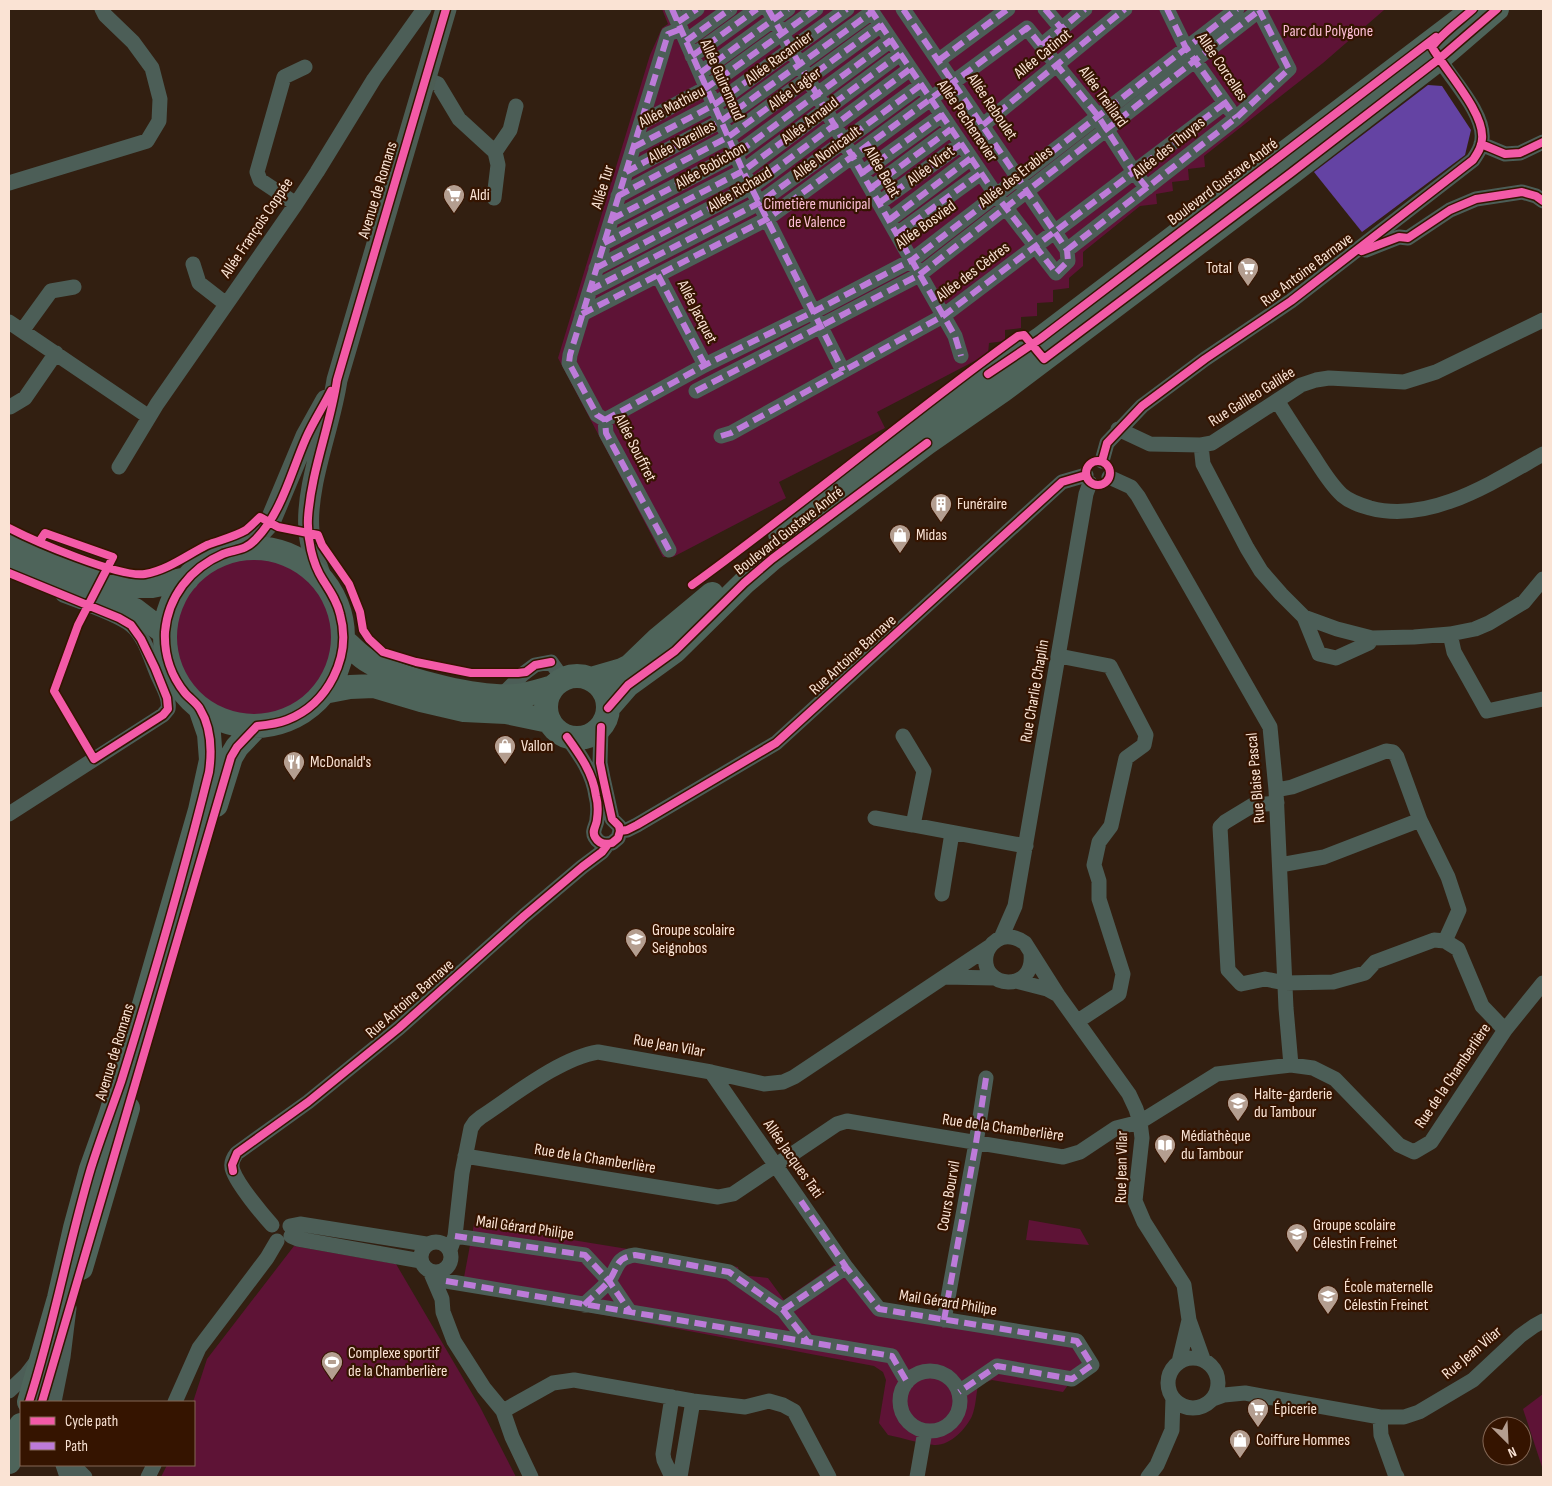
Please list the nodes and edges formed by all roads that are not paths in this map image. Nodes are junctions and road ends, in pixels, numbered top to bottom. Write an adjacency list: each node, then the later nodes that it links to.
1 (102, 9): 76 (street)
2 (424, 9): 87 (street, Allée François Coppée)
3 (446, 9): 40 (main road, Avenue de Romans)
4 (697, 9): 22 (street)
5 (730, 9): 22 (street)
6 (758, 9): 32 (street)
7 (788, 9): 21 (street)
8 (816, 9): 26 (street)
9 (847, 9): 29 (street, Allée Mathieu)
10 (1008, 9): 34 (street)
11 (1045, 9): 25 (street)
12 (1084, 9): 25 (street)
13 (1125, 9): 36 (street, Allée Catinot)
14 (1167, 9): 31 (street, Allée Corcelles)
15 (1237, 9): 31 (street, Allée Bosvied)
16 (1474, 9): 33 (street); 147 (main road, Boulevard Gustave André)
17 (1498, 9): 33 (main road, Boulevard Gustave André)
18 (871, 10): 23 (street, Allée Pechenevier); 35 (street, Allée Racamier)
19 (905, 10): 34 (street, Allée Reboulet)
20 (1260, 10): 31 (street, Allée des Erables); 53 (street, Allée des Thuyas)
21 (771, 14): 26 (street, Allée Belat); 39 (street)
22 (679, 25): 32 (street, Allée Guiremaud); 55 (street, Allée Tur)
23 (882, 25): 27 (street, Allée Pechenevier); 41 (street, Allée Vareilles)
24 (1027, 28): 28 (street, Allée Treillard); 42 (street, Allée Nonicault)
25 (1062, 28): 28 (street)
26 (782, 33): 29 (street, Allée Belat); 44 (street)
27 (892, 40): 30 (street, Allée Pechenevier); 45 (street, Allée Lagier)
28 (1042, 44): 36 (street, Allée Treillard)
29 (791, 49): 35 (street, Allée Belat); 48 (street, Allée Mathieu)
30 (900, 54): 38 (street, Allée Pechenevier); 50 (street, Allée Bobichon)
31 (1191, 54): 47 (street, Allée Corcelles); 52 (street, Allée Bosvied); 59 (street, Allée des Erables)
32 (692, 56): 39 (street, Allée Guiremaud)
33 (1437, 56): 64 (street); 152 (main road, Boulevard Gustave André)
34 (939, 60): 42 (street, Allée Reboulet)
35 (800, 64): 41 (street, Allée Belat); 54 (street, Allée Racamier)
36 (1058, 64): 52 (street, Allée Treillard); 57 (street, Allée Catinot)
37 (304, 67): 87 (street)
38 (910, 69): 43 (street, Allée Pechenevier); 56 (street, Allée Arnaud)
39 (700, 73): 44 (street, Allée Guiremaud)
40 (426, 79): 66 (street); 118 (main road, Avenue de Romans)
41 (808, 79): 45 (street, Allée Belat); 60 (street, Allée Vareilles)
42 (954, 82): 46 (street, Allée Nonicault); 57 (street, Allée Reboulet)
43 (921, 85): 46 (street, Allée Pechenevier); 61 (street, Allée Richaud)
44 (706, 88): 48 (street, Allée Guiremaud); 55 (street)
45 (817, 95): 50 (street, Allée Belat); 67 (street, Allée Lagier)
46 (930, 99): 51 (street, Allée Pechenevier); 68 (street, Allée Nonicault)
47 (1225, 103): 53 (street, Allée Corcelles); 73 (street, Allée des Cèdres)
48 (714, 105): 54 (street, Allée Guiremaud); 65 (street, Allée Mathieu)
49 (516, 106): 66 (street)
50 (826, 109): 56 (street, Allée Belat); 70 (street, Allée Bobichon)
51 (942, 115): 58 (street, Allée Pechenevier); 72 (street)
52 (1098, 116): 59 (street, Allée Treillard); 75 (street, Allée Bosvied)
53 (1236, 118): 79 (street, Allée des Thuyas)
54 (721, 122): 60 (street, Allée Guiremaud); 71 (street, Allée Racamier)
55 (641, 124): 65 (street, Allée Tur)
56 (835, 125): 61 (street, Allée Belat); 77 (street, Allée Arnaud)
57 (983, 125): 75 (street, Allée Reboulet)
58 (951, 129): 63 (street, Allée Pechenevier); 78 (street)
59 (1106, 129): 73 (street, Allée Treillard); 80 (street, Allée des Erables)
60 (728, 137): 67 (street, Allée Guiremaud); 82 (street, Allée Vareilles)
61 (844, 141): 68 (street, Allée Belat); 85 (street, Allée Richaud)
62 (1543, 142): 64 (street)
63 (961, 144): 69 (street, Allée Pechenevier); 86 (street)
64 (1481, 144): 97 (street, Rue Antoine Barnave)
65 (634, 147): 71 (street, Allée Tur)
66 (495, 152): 83 (street)
67 (736, 154): 70 (street, Allée Guiremaud); 89 (street, Allée Lagier)
68 (853, 156): 72 (street, Allée Belat); 90 (street, Allée Nonicault)
69 (971, 158): 74 (street, Allée Pechenevier); 91 (street, Allée Viret)
70 (743, 171): 77 (street, Allée Guiremaud); 94 (street, Allée Bobichon)
71 (626, 172): 82 (street, Allée Tur)
72 (862, 172): 78 (street, Allée Belat)
73 (1134, 172): 79 (street, Allée Treillard); 92 (street, Allée des Cèdres)
74 (981, 173): 81 (street, Allée Pechenevier); 93 (street)
75 (1019, 177): 80 (street, Allée Reboulet); 81 (street, Allée Bosvied)
76 (9, 183)
77 (751, 187): 85 (street, Allée Guiremaud); 100 (street, Allée Arnaud)
78 (871, 188): 86 (street, Allée Belat)
79 (1148, 188): 96 (street, Allée des Thuyas)
80 (1028, 191): 88 (street, Allée des Erables); 92 (street, Allée Reboulet)
81 (996, 195): 88 (street, Allée Pechenevier); 98 (street, Allée Bosvied)
82 (618, 196): 89 (street, Allée Tur)
83 (494, 198)
84 (1543, 201): 97 (street)
85 (759, 203): 90 (street, Allée Guiremaud); 104 (street, Allée Richaud)
86 (879, 203): 91 (street, Allée Belat)
87 (296, 204): 105 (street, Allée François Coppée)
88 (1006, 207): 95 (street, Allée Pechenevier); 102 (street, Allée des Erables)
89 (612, 219): 94 (street, Allée Tur)
90 (766, 219): 101 (street, Allée Nonicault); 106 (street, Allée Guiremaud)
91 (889, 220): 93 (street, Allée Belat)
92 (1056, 232): 95 (street, Allée des Cèdres); 96 (street, Allée Reboulet)
93 (897, 234): 98 (street, Allée Belat)
94 (604, 244): 100 (street, Allée Tur)
95 (1036, 246): 96 (street, Allée Pechenevier); 108 (street, Allée des Cèdres)
96 (1067, 250)
97 (1350, 256): 124 (street, Rue Antoine Barnave)
98 (912, 260): 102 (street, Allée Belat); 106 (street, Allée Bosvied)
99 (193, 264): 105 (street)
100 (596, 268): 104 (street, Allée Tur)
101 (658, 275): 107 (street, Allée Nonicault); 116 (street, Allée Jacquet)
102 (919, 275): 108 (street, Allée Belat); 111 (street, Allée des Erables)
103 (74, 287): 112 (street)
104 (590, 290): 107 (street, Allée Tur)
105 (226, 304): 122 (street, Allée François Coppée)
106 (813, 312): 111 (street, Allée Guiremaud); 116 (street, Allée Bosvied)
107 (582, 314): 115 (street, Allée Tur)
108 (944, 316): 114 (street, Allée Belat); 117 (street, Allée des Cèdres)
109 (1543, 320): 120 (street, Rue Galileo Galilée)
110 (9, 322): 112 (street)
111 (820, 326): 117 (street, Allée Guiremaud); 119 (street, Allée des Erables)
112 (22, 331): 113 (street)
113 (56, 354): 121 (street); 122 (street)
114 (961, 356)
115 (569, 364): 123 (street, Allée Souffret)
116 (705, 365): 123 (street, Allée Bosvied)
117 (843, 371): 125 (street, Allée des Cèdres)
118 (336, 380): 133 (main road, Avenue de Romans); 138 (main road, Avenue de Romans)
119 (696, 390)
120 (1278, 402): 126 (street, Rue Galileo Galilée); 127 (street)
121 (10, 407)
122 (149, 417): 129 (street, Allée François Coppée)
123 (605, 420): 134 (street, Allée Souffret)
124 (1118, 430): 126 (street, Rue Galileo Galilée); 128 (street, Rue Antoine Barnave)
125 (721, 436)
126 (1201, 445): 141 (street)
127 (1543, 454)
128 (1102, 461): 130 (street); 131 (street)
129 (119, 467)
130 (1109, 477): 131 (street); 157 (street, Rue Blaise Pascal)
131 (1088, 479): 146 (street, Rue Charlie Chaplin); 161 (street, Rue Antoine Barnave)
132 (9, 540): 140 (main road)
133 (246, 548): 137 (main road); 138 (main road)
134 (669, 550)
135 (9, 563): 140 (main road)
136 (9, 572): 140 (street)
137 (187, 579): 140 (main road); 142 (main road)
138 (322, 579): 145 (main road)
139 (1543, 579): 143 (street)
140 (95, 592): 142 (main road); 158 (street)
141 (1304, 617): 144 (street); 144 (street)
142 (165, 633): 151 (main road)
143 (1450, 634): 144 (street); 150 (street)
144 (1372, 638)
145 (343, 640): 148 (main road, Boulevard Gustave André); 149 (main road)
146 (1059, 656): 165 (street, Rue Charlie Chaplin); 178 (street)
147 (591, 679): 148 (main road, Boulevard Gustave André); 152 (main road)
148 (558, 683): 153 (main road)
149 (324, 692): 153 (main road); 154 (main road)
150 (1543, 699)
151 (200, 708): 154 (main road); 203 (main road, Avenue de Romans)
152 (604, 717): 156 (main road, Boulevard Gustave André); 161 (street)
153 (549, 722): 156 (main road)
154 (257, 726): 196 (main road, Avenue de Romans)
155 (903, 736): 162 (street)
156 (567, 737): 161 (street)
157 (1277, 796): 160 (street); 166 (street, Rue Blaise Pascal); 175 (street)
158 (13, 811)
159 (875, 818): 162 (street)
160 (1420, 820): 166 (street); 169 (street)
161 (610, 824): 164 (street); 164 (street)
162 (913, 825): 163 (street)
163 (952, 833): 165 (street); 167 (street)
164 (602, 842): 187 (street, Rue Antoine Barnave)
165 (1026, 846): 168 (street, Rue Charlie Chaplin)
166 (1280, 865): 175 (street, Rue Blaise Pascal)
167 (942, 894)
168 (1015, 906): 170 (street, Rue Charlie Chaplin); 171 (street, Rue Charlie Chaplin)
169 (1445, 940): 175 (street); 179 (street)
170 (995, 942): 171 (street); 172 (street, Rue Jean Vilar); 173 (street)
171 (1028, 948): 174 (street); 177 (street, Rue Jean Vilar)
172 (945, 977): 173 (street); 181 (street, Rue Jean Vilar)
173 (995, 978): 174 (street)
174 (1016, 981): 177 (street)
175 (1285, 983): 180 (street, Rue Blaise Pascal)
176 (1543, 983): 179 (street, Rue de la Chamberlière)
177 (1058, 995): 178 (street, Rue Jean Vilar)
178 (1078, 1021): 183 (street, Rue Jean Vilar)
179 (1505, 1030): 180 (street, Rue de la Chamberlière)
180 (1291, 1066): 183 (street, Rue de la Chamberlière)
181 (711, 1072): 185 (street, Rue Jean Vilar); 186 (street, Allée Jacques Tati)
182 (986, 1078): 184 (street, Cours Bourvil)
183 (1140, 1122): 184 (street, Rue de la Chamberlière); 200 (street, Rue Jean Vilar)
184 (976, 1143): 186 (street, Rue de la Chamberlière); 199 (street, Cours Bourvil)
185 (465, 1156): 186 (street, Rue de la Chamberlière); 188 (street, Rue Jean Vilar)
186 (776, 1165): 191 (street, Allée Jacques Tati)
187 (286, 1234): 189 (street); 190 (street); 217 (street)
188 (454, 1235): 189 (street); 189 (street); 192 (street, Rue Jean Vilar); 193 (street, Mail Gérard Philipe)
189 (430, 1243): 190 (street)
190 (425, 1266): 192 (street); 194 (street)
191 (846, 1267): 197 (street); 199 (street, Mail Gérard Philipe)
192 (446, 1274): 194 (street, Rue Jean Vilar); 195 (street)
193 (609, 1281): 195 (street); 197 (street); 198 (street, Mail Gérard Philipe)
194 (442, 1299): 220 (street)
195 (584, 1305): 198 (street)
196 (69, 1308): 215 (main road, Avenue de Romans); 216 (street)
197 (783, 1310): 202 (street)
198 (630, 1312): 202 (street)
199 (944, 1320): 209 (street, Mail Gérard Philipe)
200 (1189, 1320): 204 (street, Rue Jean Vilar); 205 (street, Rue Jean Vilar)
201 (1543, 1321): 221 (street, Rue Jean Vilar)
202 (807, 1341): 207 (street)
203 (44, 1350): 208 (street); 214 (main road, Avenue de Romans)
204 (1203, 1360): 205 (street); 206 (street)
205 (1179, 1362): 212 (street)
206 (1218, 1376): 210 (street, Rue Jean Vilar); 213 (street)
207 (907, 1382): 209 (street); 224 (street)
208 (9, 1391)
209 (959, 1392): 224 (street)
210 (1245, 1393): 213 (street, Rue Jean Vilar); 221 (street, Rue Jean Vilar)
211 (672, 1398): 218 (street); 220 (street); 229 (street)
212 (1173, 1398): 219 (street); 223 (street)
213 (1213, 1399): 219 (street)
214 (29, 1401)
215 (42, 1401)
216 (54, 1401)
217 (175, 1401)
218 (693, 1401): 230 (street); 231 (street)
219 (1196, 1408): 223 (street)
220 (503, 1411): 228 (street)
221 (1380, 1418): 234 (street)
222 (20, 1428): 225 (main road)
223 (1172, 1430): 233 (street)
224 (925, 1431): 232 (street)
225 (9, 1462)
226 (74, 1466): 227 (street)
227 (85, 1477)
228 (531, 1477)
229 (672, 1477)
230 (680, 1477)
231 (829, 1477)
232 (916, 1477)
233 (1148, 1477)
234 (1398, 1477)

